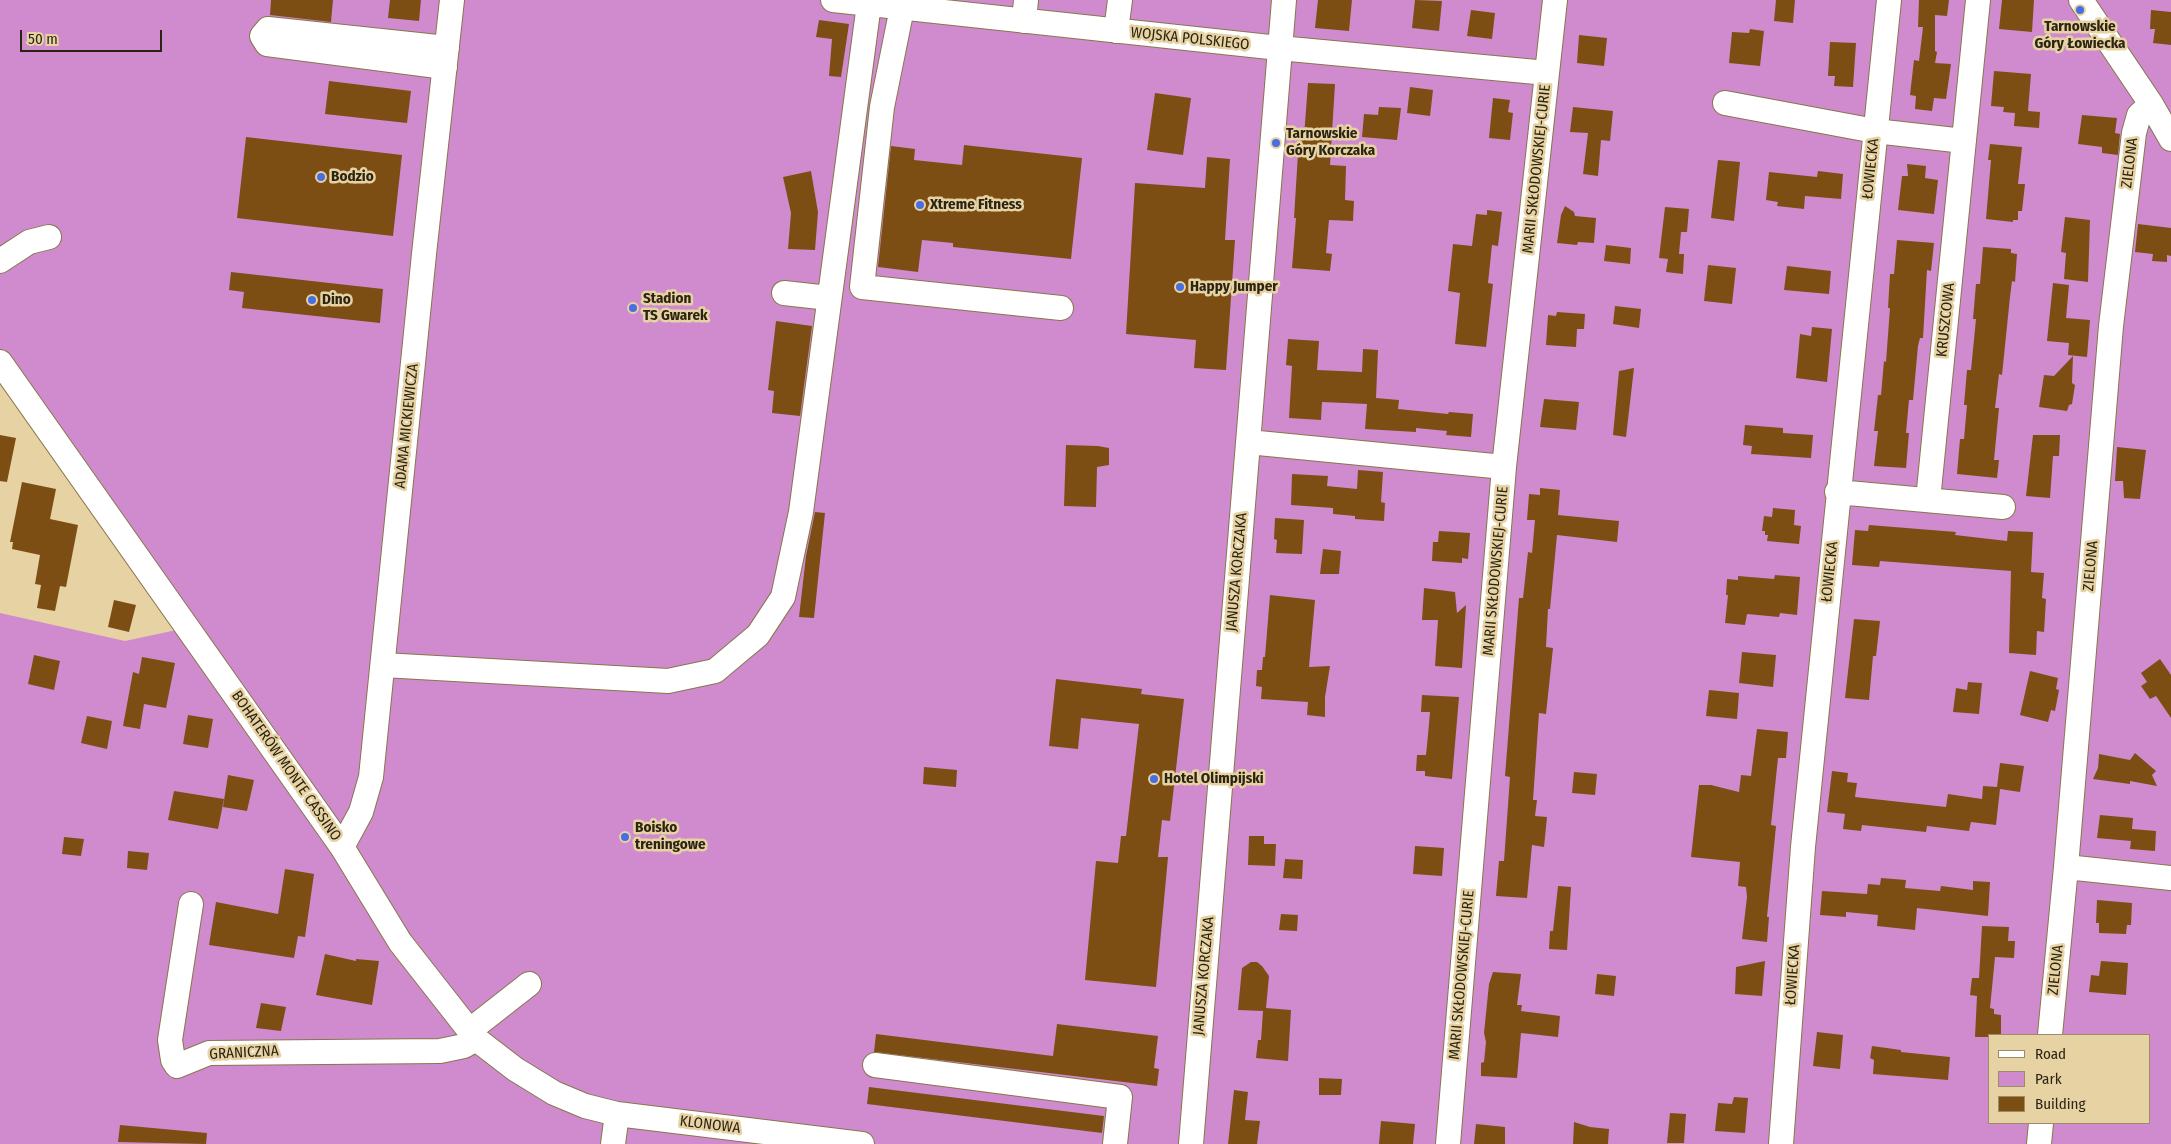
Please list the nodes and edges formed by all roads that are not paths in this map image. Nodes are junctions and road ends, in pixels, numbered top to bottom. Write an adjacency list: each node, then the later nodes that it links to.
1 (452, 0): 14 (street, ADAMA MICKIEWICZA)
2 (833, 0): 9 (street, WOJSKA POLSKIEGO)
3 (1120, 0): 12 (street)
4 (1284, 0): 13 (street, JANUSZA KORCZAKA)
5 (1555, 0): 15 (street, MARII SKŁODOWSKIEJ-CURIE)
6 (1889, 0): 18 (street, ŁOWIECKA)
7 (1978, 0): 20 (street, KRUSZCOWA)
8 (2081, 0): 17 (street)
9 (869, 4): 10 (street, WOJSKA POLSKIEGO); 24 (street)
10 (902, 8): 11 (street, WOJSKA POLSKIEGO); 25 (street)
11 (1025, 11): 12 (street, WOJSKA POLSKIEGO)
12 (1116, 31): 13 (street, WOJSKA POLSKIEGO)
13 (1279, 48): 15 (street, WOJSKA POLSKIEGO); 27 (street, JANUSZA KORCZAKA)
14 (446, 58): 14 (street); 32 (street, ADAMA MICKIEWICZA)
15 (1547, 73): 28 (street, MARII SKŁODOWSKIEJ-CURIE)
16 (1725, 103): 18 (street)
17 (2151, 104): 19 (street); 34 (street, ZIELONA)
18 (1875, 131): 20 (street); 29 (street, ŁOWIECKA)
19 (2171, 139)
20 (1964, 141): 30 (street, KRUSZCOWA)
21 (49, 237): 22 (street)
22 (0, 261)
23 (784, 293): 24 (street)
24 (830, 298): 32 (street)
25 (1061, 308)
26 (0, 362): 33 (street, BOHATERÓW MONTE CASSINO)
27 (1248, 442): 28 (street); 46 (street, JANUSZA KORCZAKA)
28 (1504, 467): 47 (street, MARII SKŁODOWSKIEJ-CURIE)
29 (1838, 492): 30 (street); 48 (street, ŁOWIECKA)
30 (1928, 500): 31 (street)
31 (2003, 507)
32 (383, 665): 33 (street, ADAMA MICKIEWICZA)
33 (342, 847): 39 (street, BOHATERÓW MONTE CASSINO)
34 (2066, 867): 35 (street); 38 (street, ZIELONA)
35 (2171, 878)
36 (191, 904): 39 (street, GRANICZNA)
37 (529, 984): 39 (street, GRANICZNA)
38 (2050, 1034)
39 (472, 1035): 41 (street, BOHATERÓW MONTE CASSINO)
40 (875, 1066): 45 (street)
41 (617, 1114): 43 (street); 44 (street, KLONOWA)
42 (2042, 1124): 49 (street)
43 (613, 1144)
44 (862, 1144)
45 (1115, 1144)
46 (1191, 1144)
47 (1448, 1144)
48 (1781, 1144)
49 (2039, 1144)

